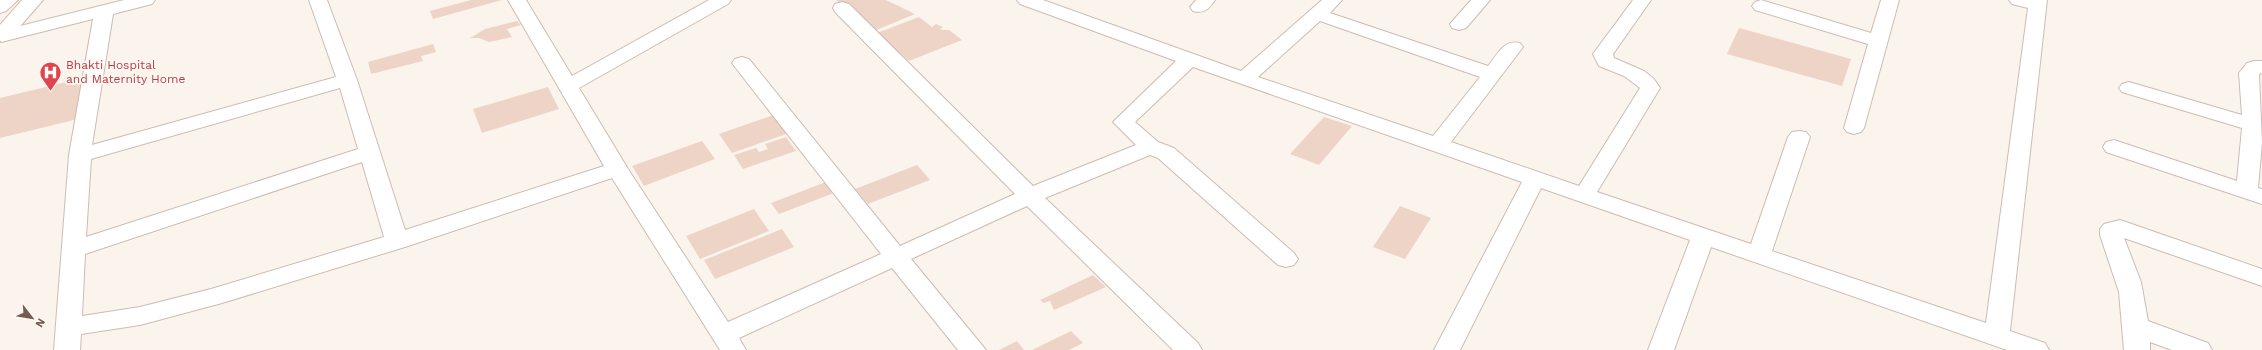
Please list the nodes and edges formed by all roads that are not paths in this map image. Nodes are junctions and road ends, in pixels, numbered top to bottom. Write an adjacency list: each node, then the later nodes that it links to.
1 (9, 0): 14 (street)
2 (34, 0): 19 (street)
3 (146, 0): 16 (street)
4 (318, 0): 27 (street)
5 (517, 0): 28 (street)
6 (722, 0): 28 (street)
7 (1026, 0): 22 (street)
8 (1333, 0): 17 (street)
9 (1480, 0): 18 (street)
10 (1642, 0): 42 (street)
11 (1890, 0): 20 (street)
12 (2031, 2): 51 (street)
13 (1761, 6): 20 (street)
14 (0, 7)
15 (842, 8): 41 (street)
16 (104, 11): 19 (street); 37 (street)
17 (1316, 14): 25 (street); 26 (street)
18 (1459, 24)
19 (0, 35)
20 (1878, 41): 31 (street)
21 (1513, 47): 25 (street)
22 (1190, 59): 26 (street); 34 (street)
23 (742, 63): 47 (street)
24 (2262, 67): 30 (street)
25 (1492, 74): 33 (street)
26 (1244, 79): 33 (street)
27 (347, 80): 36 (street); 37 (street)
28 (569, 86): 38 (street)
29 (2129, 88): 30 (street)
30 (2257, 125): 40 (street)
31 (1854, 128)
32 (1799, 137): 46 (street)
33 (1438, 146): 39 (street)
34 (1150, 147): 41 (street); 48 (street)
35 (2114, 147): 40 (street)
36 (369, 152): 44 (street); 45 (street)
37 (80, 154): 45 (street)
38 (617, 169): 44 (street); 53 (street)
39 (1535, 178): 42 (street); 58 (street)
40 (2254, 195)
41 (1030, 196): 47 (street); 57 (street)
42 (1584, 196): 43 (street)
43 (1703, 236): 46 (street); 59 (street)
44 (397, 240): 50 (street)
45 (73, 250): 50 (street)
46 (1759, 256): 51 (street)
47 (896, 258): 53 (street); 56 (street)
48 (1286, 259)
49 (2262, 278): 52 (street)
50 (68, 327): 55 (street)
51 (1996, 335): 54 (street)
52 (2137, 338): 60 (street)
53 (728, 342)
54 (2025, 348)
55 (67, 350)
56 (973, 350)
57 (1189, 350)
58 (1447, 350)
59 (1661, 350)
60 (2198, 350)

